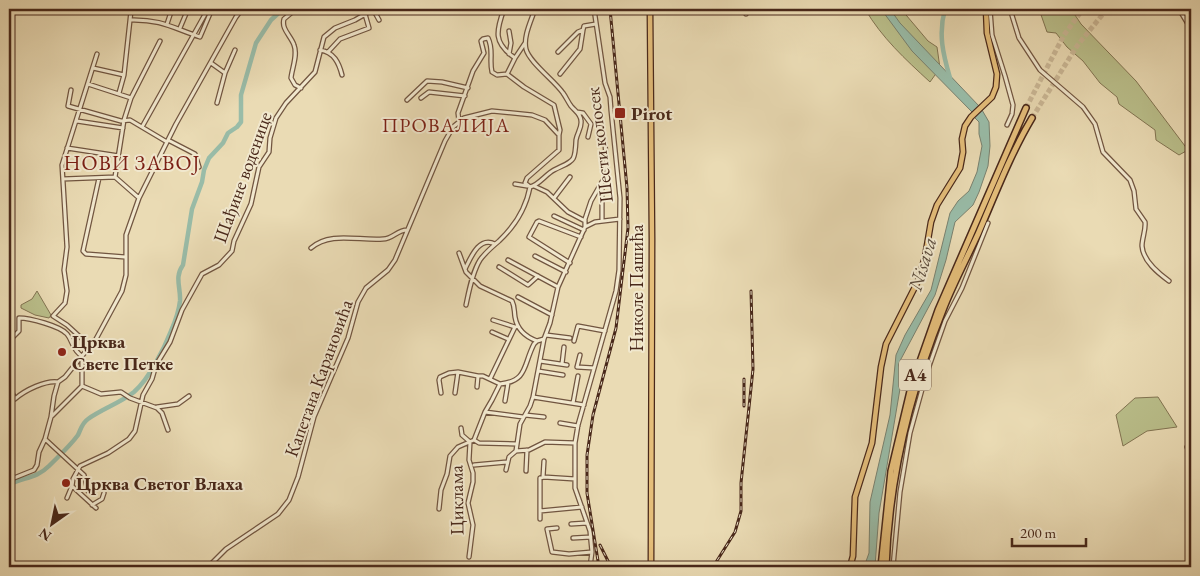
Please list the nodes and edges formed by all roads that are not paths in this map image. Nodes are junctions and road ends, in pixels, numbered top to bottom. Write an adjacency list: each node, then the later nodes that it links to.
1 (134, 9): 22 (street)
2 (172, 9): 24 (street)
3 (188, 9): 26 (street)
4 (208, 9): 30 (street)
5 (212, 9): 30 (street)
6 (242, 9): 40 (street)
7 (296, 9): 48 (street)
8 (374, 9): 20 (street, Шађине воденице); 23 (street)
9 (406, 9): 19 (street)
10 (504, 9): 38 (street)
11 (535, 9): 32 (street)
12 (594, 9): 25 (street, Шести колосек)
13 (650, 9): 191 (main road, Николе Пашића)
14 (746, 9): 21 (street)
15 (986, 9): 192 (main road)
16 (990, 9): 64 (street)
17 (1010, 9): 103 (street)
18 (1179, 9): 27 (street)
19 (421, 10)
20 (365, 14): 34 (street, Шађине воденице); 35 (street)
21 (746, 14)
22 (130, 20): 24 (street); 45 (street)
23 (379, 20)
24 (167, 24): 26 (street)
25 (596, 24): 28 (street); 84 (street, Шести колосек)
26 (180, 28): 30 (street)
27 (1191, 29)
28 (583, 30): 36 (street); 44 (street)
29 (509, 31): 38 (street)
30 (193, 35): 65 (street)
31 (160, 41): 53 (street)
32 (525, 43): 39 (street); 59 (street)
33 (234, 50): 42 (street)
34 (320, 50): 35 (street); 48 (street, Шађине воденице)
35 (328, 52): 46 (street)
36 (558, 52)
37 (97, 54): 41 (street)
38 (509, 54): 39 (street)
39 (515, 58): 43 (street)
40 (211, 63): 42 (street); 69 (street)
41 (93, 68): 45 (street); 47 (street)
42 (225, 73): 56 (street)
43 (507, 74): 49 (street); 67 (street)
44 (560, 74)
45 (124, 75): 51 (street)
46 (342, 75)
47 (88, 84): 51 (street); 58 (street)
48 (301, 88): 142 (street, Шађине воденице)
49 (468, 88): 52 (street); 55 (street)
50 (71, 90): 58 (street)
51 (119, 93): 53 (street)
52 (464, 96): 54 (street); 63 (street)
53 (131, 98): 61 (street)
54 (421, 98)
55 (407, 100)
56 (217, 103)
57 (1026, 108): 193 (highway, A4)
58 (80, 110): 61 (street); 62 (street)
59 (577, 112): 68 (street); 80 (street)
60 (1032, 118): 194 (highway, A4)
61 (124, 120): 65 (street); 66 (street)
62 (77, 121): 66 (street); 71 (street)
63 (459, 121): 67 (street); 89 (street, Капетана Карановића)
64 (1008, 125)
65 (142, 127): 69 (street)
66 (123, 128): 72 (street)
67 (559, 135): 80 (street)
68 (588, 136)
69 (168, 141): 73 (street); 81 (street)
70 (605, 143): 79 (street)
71 (67, 148): 72 (street); 77 (street)
72 (118, 156): 74 (street)
73 (199, 167)
74 (115, 177): 76 (street); 81 (street)
75 (570, 177): 82 (street)
76 (99, 178): 77 (street); 95 (street)
77 (62, 179): 118 (street)
78 (515, 184): 80 (street)
79 (602, 184): 85 (street); 86 (street)
80 (530, 186): 82 (street); 91 (street)
81 (139, 198): 95 (street)
82 (554, 198): 86 (street)
83 (554, 216): 88 (street)
84 (620, 219): 85 (street); 110 (street, Шести колосек)
85 (602, 220): 88 (street)
86 (585, 221): 88 (street)
87 (988, 223): 195 (street)
88 (584, 229): 90 (street)
89 (408, 230): 92 (street); 189 (street, Капетана Карановића)
90 (581, 237): 97 (street); 97 (street)
91 (495, 244): 99 (street); 102 (street)
92 (311, 248)
93 (459, 253): 99 (street)
94 (535, 256): 100 (street)
95 (125, 257): 118 (street)
96 (508, 260): 101 (street)
97 (570, 263): 100 (street)
98 (499, 267): 101 (street)
99 (465, 269): 102 (street)
100 (566, 272): 104 (street)
101 (538, 276): 104 (street)
102 (473, 278): 106 (street); 109 (street)
103 (1169, 280)
104 (558, 288): 107 (street)
105 (518, 297): 107 (street)
106 (466, 305)
107 (552, 315): 112 (street)
108 (493, 320): 109 (street)
109 (516, 327): 114 (street); 116 (street)
110 (605, 331): 117 (street); 125 (street, Шести колосек)
111 (492, 332): 114 (street)
112 (545, 337): 113 (street); 116 (street); 122 (street)
113 (570, 338)
114 (508, 339): 131 (street)
115 (9, 341): 121 (street)
116 (537, 341): 133 (street)
117 (574, 341)
118 (90, 346): 121 (street)
119 (564, 346): 123 (street)
120 (580, 355): 125 (street)
121 (81, 356): 132 (street); 136 (street)
122 (540, 361): 123 (street); 126 (street)
123 (562, 364): 124 (street)
124 (567, 365)
125 (594, 368): 145 (street, Шести колосек)
126 (538, 371): 128 (street); 141 (street)
127 (458, 372): 129 (street); 138 (street); 139 (street)
128 (563, 375)
129 (478, 376): 131 (street); 137 (street)
130 (578, 376): 144 (street)
131 (490, 379): 134 (street)
132 (58, 382): 135 (street); 150 (street)
133 (508, 383): 134 (street); 143 (street)
134 (500, 384): 147 (street, Циклама)
135 (9, 386)
136 (82, 386): 142 (street); 150 (street)
137 (477, 387)
138 (441, 393)
139 (455, 393)
140 (189, 396): 146 (street)
141 (533, 397): 144 (street); 148 (street)
142 (142, 401): 146 (street); 166 (street, Шађине воденице)
143 (506, 401)
144 (573, 403): 145 (street)
145 (584, 405): 152 (street, Шести колосек)
146 (157, 408): 154 (street)
147 (485, 412): 148 (street); 156 (street, Циклама)
148 (524, 416): 149 (street); 158 (street)
149 (544, 416)
150 (51, 418): 155 (street)
151 (560, 423): 152 (street)
152 (578, 426): 157 (street, Шести колосек)
153 (461, 428): 156 (street, Циклама)
154 (168, 430)
155 (45, 439): 166 (street); 171 (street)
156 (472, 441): 158 (street); 179 (street, Циклама); 188 (street, Циклама)
157 (575, 443): 160 (street); 170 (street, Шести колосек)
158 (517, 444): 161 (street)
159 (1187, 447): 162 (street)
160 (527, 450): 161 (street); 168 (street)
161 (516, 451): 164 (street)
162 (1191, 460)
163 (544, 461): 169 (street)
164 (507, 462): 165 (street); 167 (street)
165 (474, 465)
166 (78, 468): 172 (street); 173 (street)
167 (506, 470)
168 (526, 471)
169 (543, 477): 170 (street); 180 (street)
170 (575, 479): 177 (street, Шести колосек)
171 (9, 480)
172 (72, 486): 175 (street); 176 (street)
173 (88, 491)
174 (104, 494): 176 (street)
175 (67, 498)
176 (92, 505): 178 (street)
177 (582, 507): 180 (street); 182 (street, Шести колосек)
178 (96, 508)
179 (439, 509)
180 (540, 511): 181 (street)
181 (540, 519)
182 (587, 522): 183 (street); 185 (street, Шести колосек)
183 (571, 524)
184 (557, 528): 187 (street)
185 (591, 537): 186 (street); 187 (street, Шести колосек)
186 (572, 538)
187 (592, 552): 190 (street, Шести колосек)
188 (469, 557)
189 (208, 567)
190 (590, 567)
191 (651, 567)
192 (850, 567)
193 (881, 567)
194 (886, 567)
195 (893, 567)

